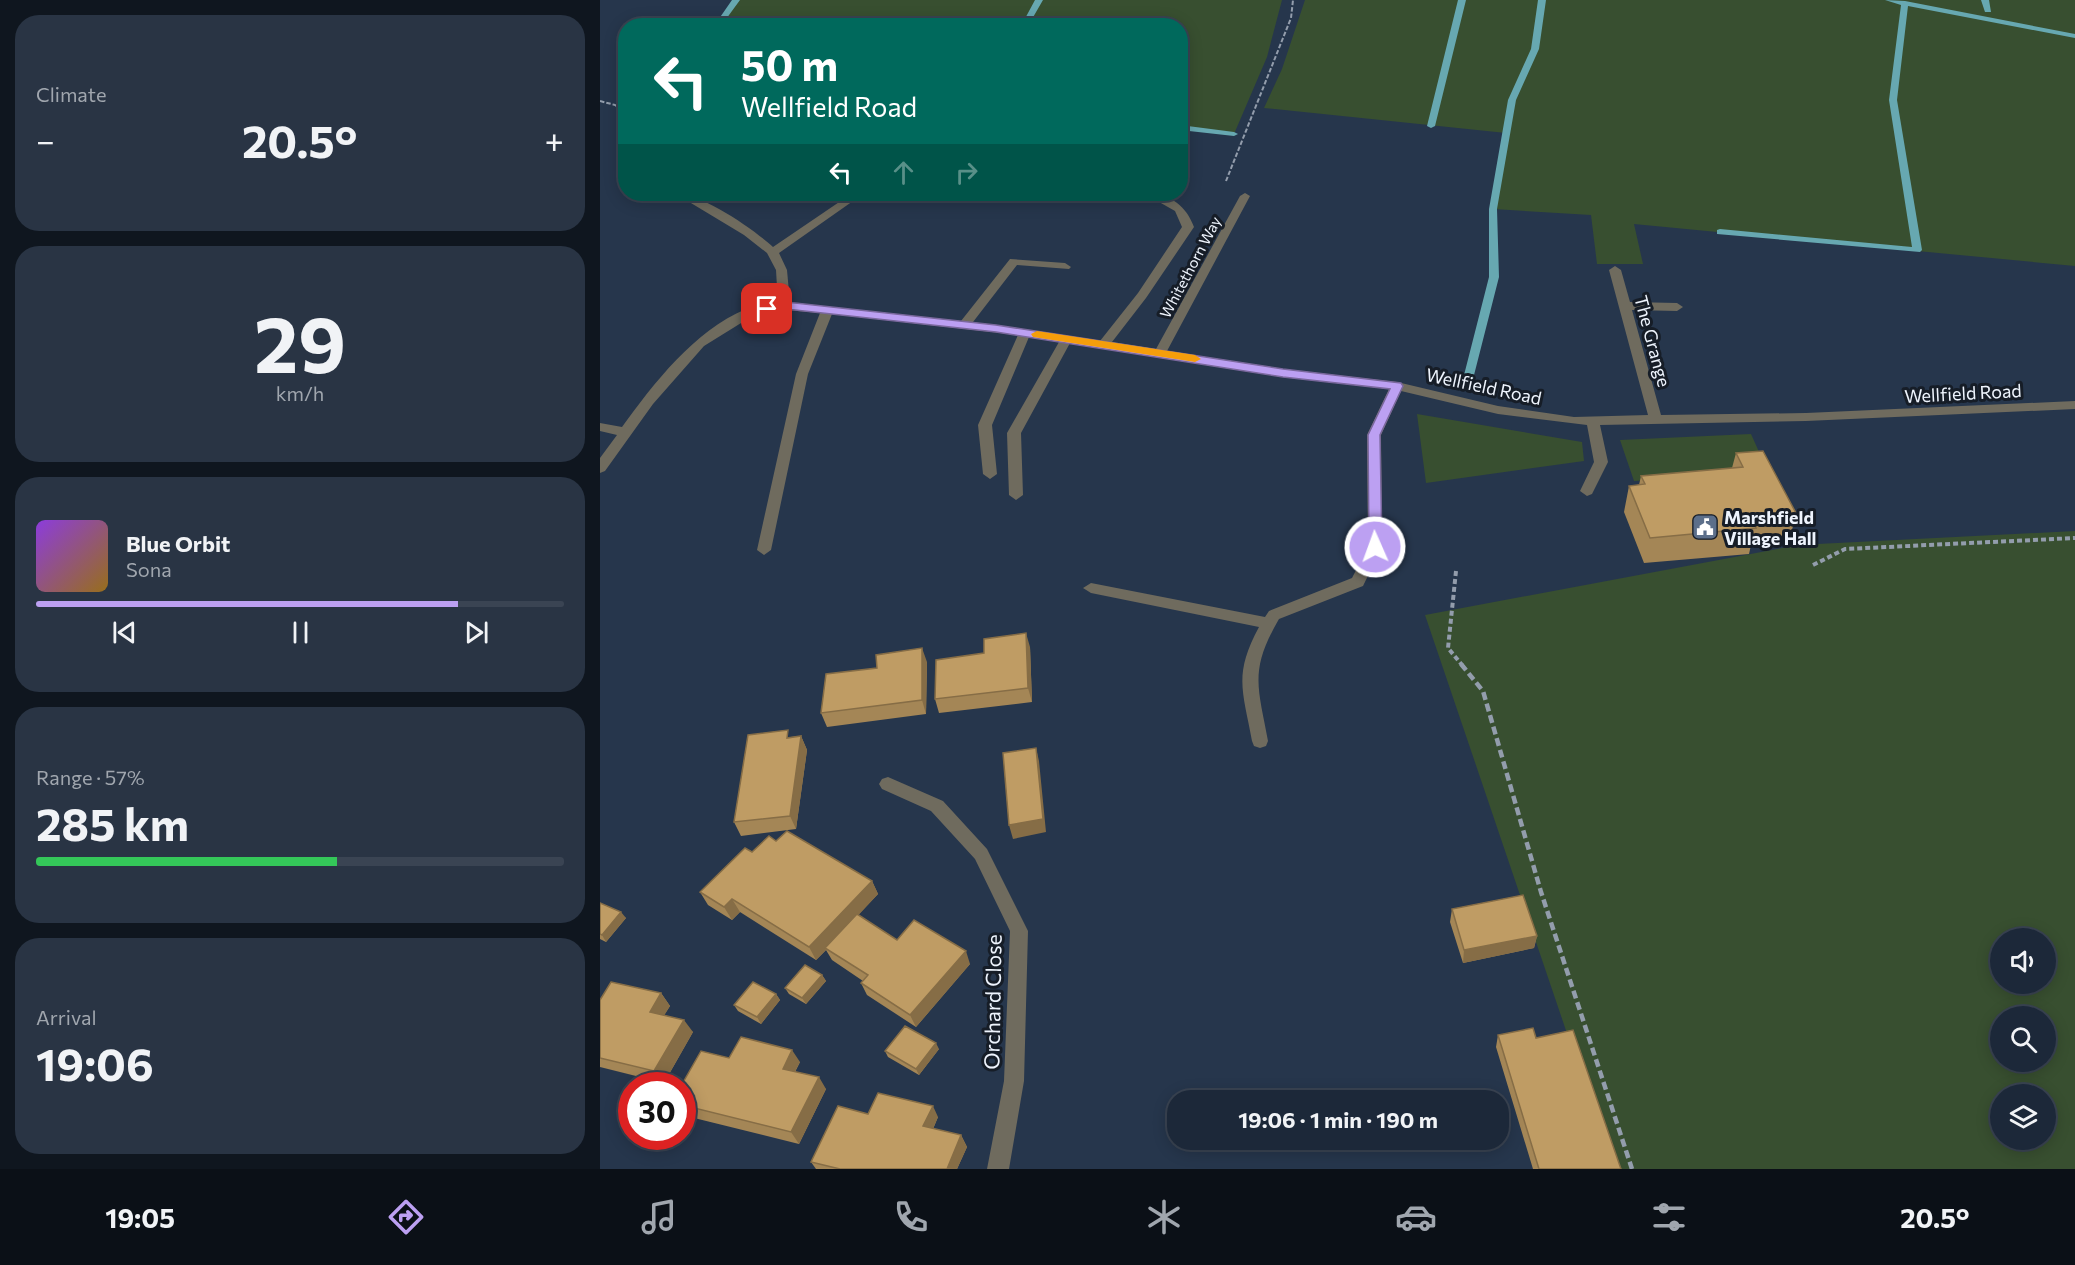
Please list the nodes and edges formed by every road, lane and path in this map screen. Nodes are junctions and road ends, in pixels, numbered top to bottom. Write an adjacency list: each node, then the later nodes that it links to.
1 (1293, 0): 4 (path)
2 (600, 101): 3 (path)
3 (618, 107)
4 (1245, 196): 19 (street, Whitethorn Way)
5 (693, 201): 8 (street)
6 (848, 201): 8 (street)
7 (1168, 201): 18 (street)
8 (773, 252): 11 (street)
9 (1065, 267): 15 (street)
10 (1615, 270): 12 (street, The Grange)
11 (784, 306): 14 (street, Wellfield Road); 25 (street, Wellfield Road)
12 (1625, 306): 13 (street); 23 (street, The Grange)
13 (1677, 307)
14 (827, 311): 15 (street, Wellfield Road); 31 (street)
15 (964, 325): 16 (street, Wellfield Road)
16 (1025, 333): 17 (street, Wellfield Road); 27 (street)
17 (1066, 338): 18 (street, Wellfield Road); 29 (street)
18 (1104, 344): 19 (street, Wellfield Road)
19 (1160, 353): 20 (street, Wellfield Road)
20 (1397, 386): 22 (street, Wellfield Road); 35 (street)
21 (2075, 405): 23 (street, Wellfield Road)
22 (1593, 421): 23 (street, Wellfield Road); 28 (street)
23 (1656, 421)
24 (600, 427): 25 (street)
25 (626, 432): 26 (street, Wellfield Road)
26 (600, 468)
27 (990, 474)
28 (1587, 491)
29 (1016, 495)
30 (2075, 538): 32 (path)
31 (764, 550)
32 (1814, 565)
33 (1456, 571): 39 (path)
34 (1091, 588): 35 (street)
35 (1269, 623): 36 (street)
36 (1260, 741)
37 (888, 784): 38 (street, Orchard Close)
38 (998, 1169)
39 (1632, 1169)

